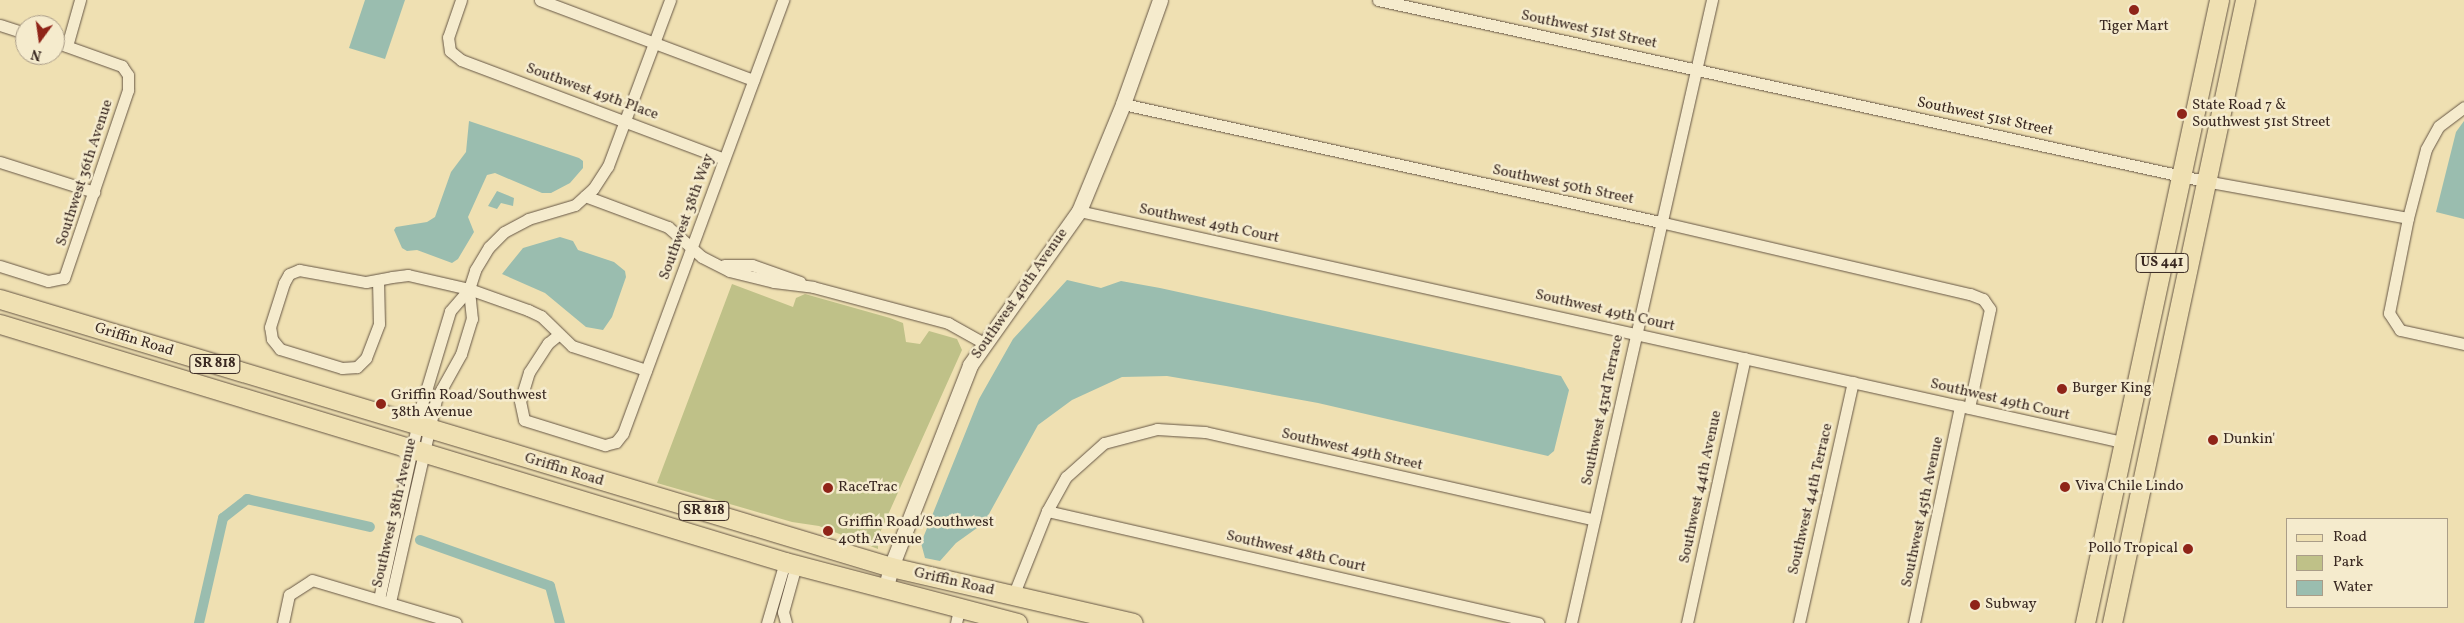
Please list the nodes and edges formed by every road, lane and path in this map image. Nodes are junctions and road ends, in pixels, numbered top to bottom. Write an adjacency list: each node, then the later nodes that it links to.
1 (80, 0): 14 (street)
2 (461, 0): 19 (street, Southwest 49th Place)
3 (540, 0): 13 (street)
4 (670, 0): 13 (street, Southwest 38th Avenue)
5 (781, 0): 16 (street, Southwest 38th Way)
6 (1160, 0): 17 (street, Southwest 40th Avenue)
7 (1378, 0): 15 (street, Southwest 51st Street)
8 (1712, 0): 15 (street, Southwest 43rd Terrace)
9 (2219, 0): 22 (main road, US 441)
10 (2245, 0): 23 (main road, US 441)
11 (0, 25): 12 (street)
12 (15, 30)
13 (654, 41): 16 (street); 19 (street, Southwest 38th Avenue)
14 (67, 46): 24 (street, Southwest 36th Avenue)
15 (1698, 69): 22 (street, Southwest 51st Street); 28 (street, Southwest 43rd Terrace)
16 (753, 80): 20 (street, Southwest 38th Way)
17 (1123, 104): 26 (street, Southwest 40th Avenue); 28 (street, Southwest 50th Street)
18 (2464, 107): 27 (street)
19 (626, 120): 20 (street, Southwest 49th Place); 25 (street, Southwest 38th Avenue)
20 (724, 159): 29 (street, Southwest 38th Way)
21 (0, 162): 24 (street)
22 (2180, 175): 23 (street, Southwest 51st Street); 44 (main road, US 441)
23 (2205, 181): 27 (street, Southwest 51st Street); 47 (main road, US 441)
24 (94, 192): 30 (street, Southwest 36th Avenue)
25 (585, 196): 29 (street); 32 (street, Southwest 38th Avenue)
26 (1080, 210): 36 (street, Southwest 49th Court); 38 (street, Southwest 40th Avenue)
27 (2408, 218): 39 (street)
28 (1660, 222): 34 (street, Southwest 50th Street); 36 (street, Southwest 43rd Terrace)
29 (692, 248): 38 (street); 41 (street, Southwest 38th Way)
30 (0, 266)
31 (378, 280): 31 (street); 32 (street)
32 (469, 289): 37 (street); 45 (street, Southwest 38th Avenue); 45 (street, Southwest 38th Avenue)
33 (0, 299): 45 (main road, Griffin Road / SR 818)
34 (1990, 309): 43 (street, Southwest 45th Avenue)
35 (0, 324): 48 (main road, Griffin Road / SR 818)
36 (1635, 333): 40 (street, Southwest 49th Court); 51 (street, Southwest 43rd Terrace)
37 (558, 335): 41 (street); 41 (street, Southwest 38th Way)
38 (984, 343): 53 (street, Southwest 40th Avenue)
39 (2464, 344)
40 (1745, 358): 42 (street, Southwest 49th Court); 66 (street, Southwest 44th Avenue)
41 (646, 370)
42 (1853, 382): 43 (street, Southwest 49th Court); 67 (street, Southwest 44th Terrace)
43 (1965, 407): 46 (street, Southwest 49th Court); 68 (street, Southwest 45th Avenue)
44 (2130, 409): 46 (main road, US 441); 47 (main road)
45 (423, 427): 48 (street, Southwest 38th Avenue); 53 (main road, Griffin Road / SR 818)
46 (2123, 442): 49 (main road); 69 (main road, US 441)
47 (2150, 445): 49 (main road, US 441)
48 (418, 450): 52 (main road, Griffin Road / SR 818); 56 (street, Southwest 38th Avenue)
49 (2142, 483): 70 (main road, US 441)
50 (1047, 511): 51 (street, Southwest 49th Street); 55 (street); 64 (street, Southwest 48th Court)
51 (1594, 520): 65 (street, Southwest 43rd Terrace)
52 (791, 564): 54 (main road, Griffin Road / SR 818); 60 (street); 61 (street)
53 (891, 567): 54 (street, Southwest 40th Avenue); 55 (main road, Griffin Road / SR 818)
54 (885, 590): 57 (main road, Griffin Road / SR 818)
55 (1013, 596): 63 (main road, Griffin Road / SR 818)
56 (384, 601): 58 (street); 59 (street)
57 (957, 616): 62 (main road, Griffin Road / SR 818)
58 (283, 623)
59 (456, 623)
60 (767, 623)
61 (786, 623)
62 (1017, 623)
63 (1134, 623)
64 (1538, 623)
65 (1571, 623)
66 (1686, 623)
67 (1799, 623)
68 (1914, 623)
69 (2085, 623)
70 (2112, 623)

